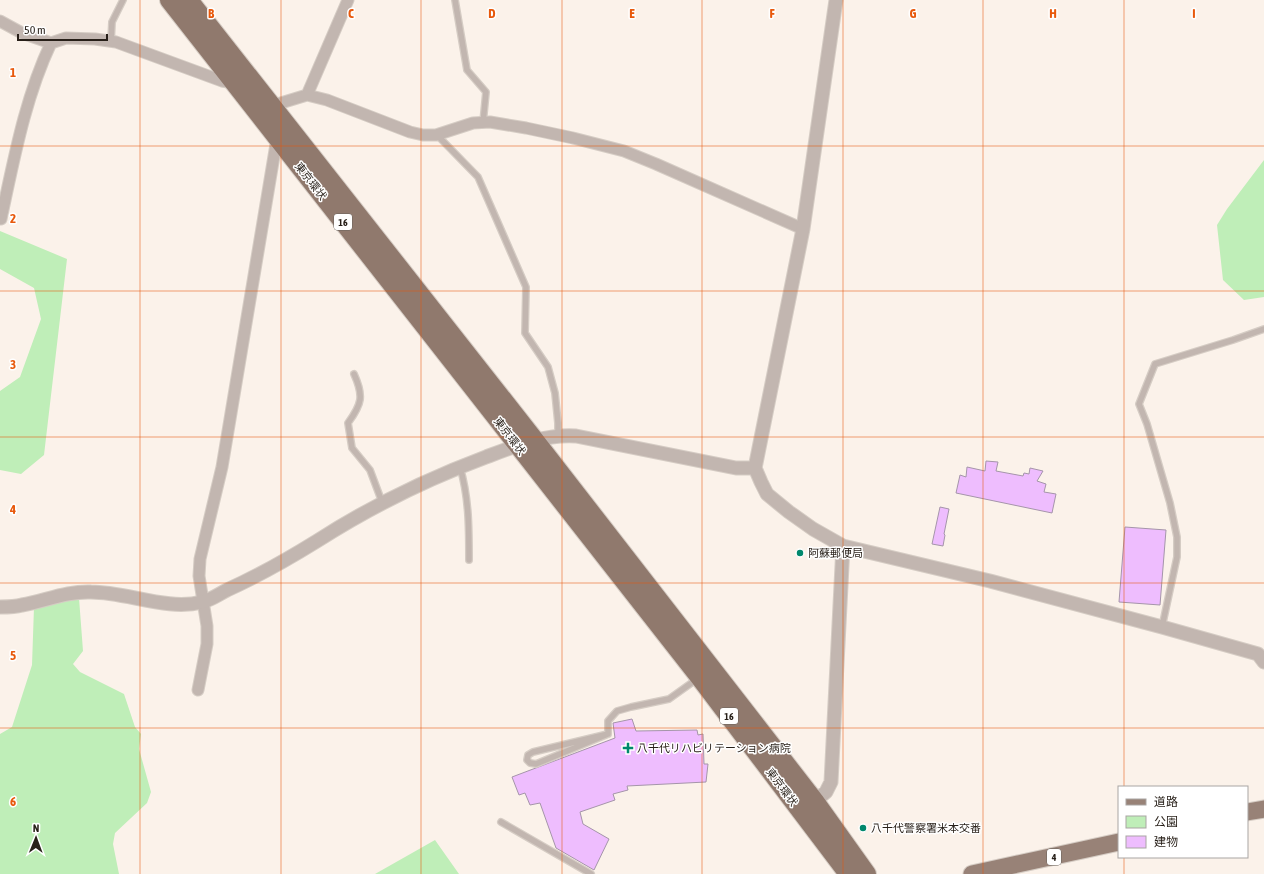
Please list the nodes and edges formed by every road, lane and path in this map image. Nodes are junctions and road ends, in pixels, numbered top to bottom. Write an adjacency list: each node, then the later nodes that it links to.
1 (123, 0): 8 (lane)
2 (169, 0): 10 (highway, 東京環状 / 16)
3 (189, 0): 12 (highway, 東京環状 / 16)
4 (348, 0): 11 (street)
5 (456, 0): 13 (lane)
6 (836, 0): 17 (street)
7 (0, 21): 9 (street)
8 (112, 42): 9 (street); 10 (street)
9 (51, 43): 16 (street)
10 (234, 83): 15 (highway, 東京環状 / 16)
11 (307, 95): 12 (street); 14 (street)
12 (271, 106): 21 (highway, 東京環状 / 16)
13 (483, 123): 14 (street); 17 (street)
14 (436, 135): 20 (lane)
15 (278, 138): 22 (highway, 東京環状 / 16); 28 (street)
16 (0, 219)
17 (803, 229): 24 (street)
18 (1264, 329): 30 (lane)
19 (354, 374): 25 (lane)
20 (558, 436): 21 (street); 24 (street)
21 (535, 440): 22 (street); 35 (highway, 東京環状 / 16)
22 (517, 445): 23 (street); 32 (highway, 東京環状 / 16)
23 (460, 467): 25 (street); 27 (lane)
24 (756, 468): 26 (street)
25 (383, 503): 28 (street)
26 (843, 546): 30 (street); 35 (street)
27 (469, 560)
28 (203, 602): 29 (street); 33 (street)
29 (0, 607)
30 (1162, 626): 31 (street)
31 (1262, 657)
32 (699, 677): 34 (lane); 41 (highway, 東京環状 / 16)
33 (198, 690)
34 (608, 734): 34 (lane)
35 (815, 802): 42 (highway, 東京環状 / 16)
36 (1264, 809): 37 (main road)
37 (1248, 812)
38 (501, 822): 40 (lane)
39 (1118, 842): 43 (main road, 4)
40 (591, 874)
41 (848, 874)
42 (867, 874)
43 (972, 874)

